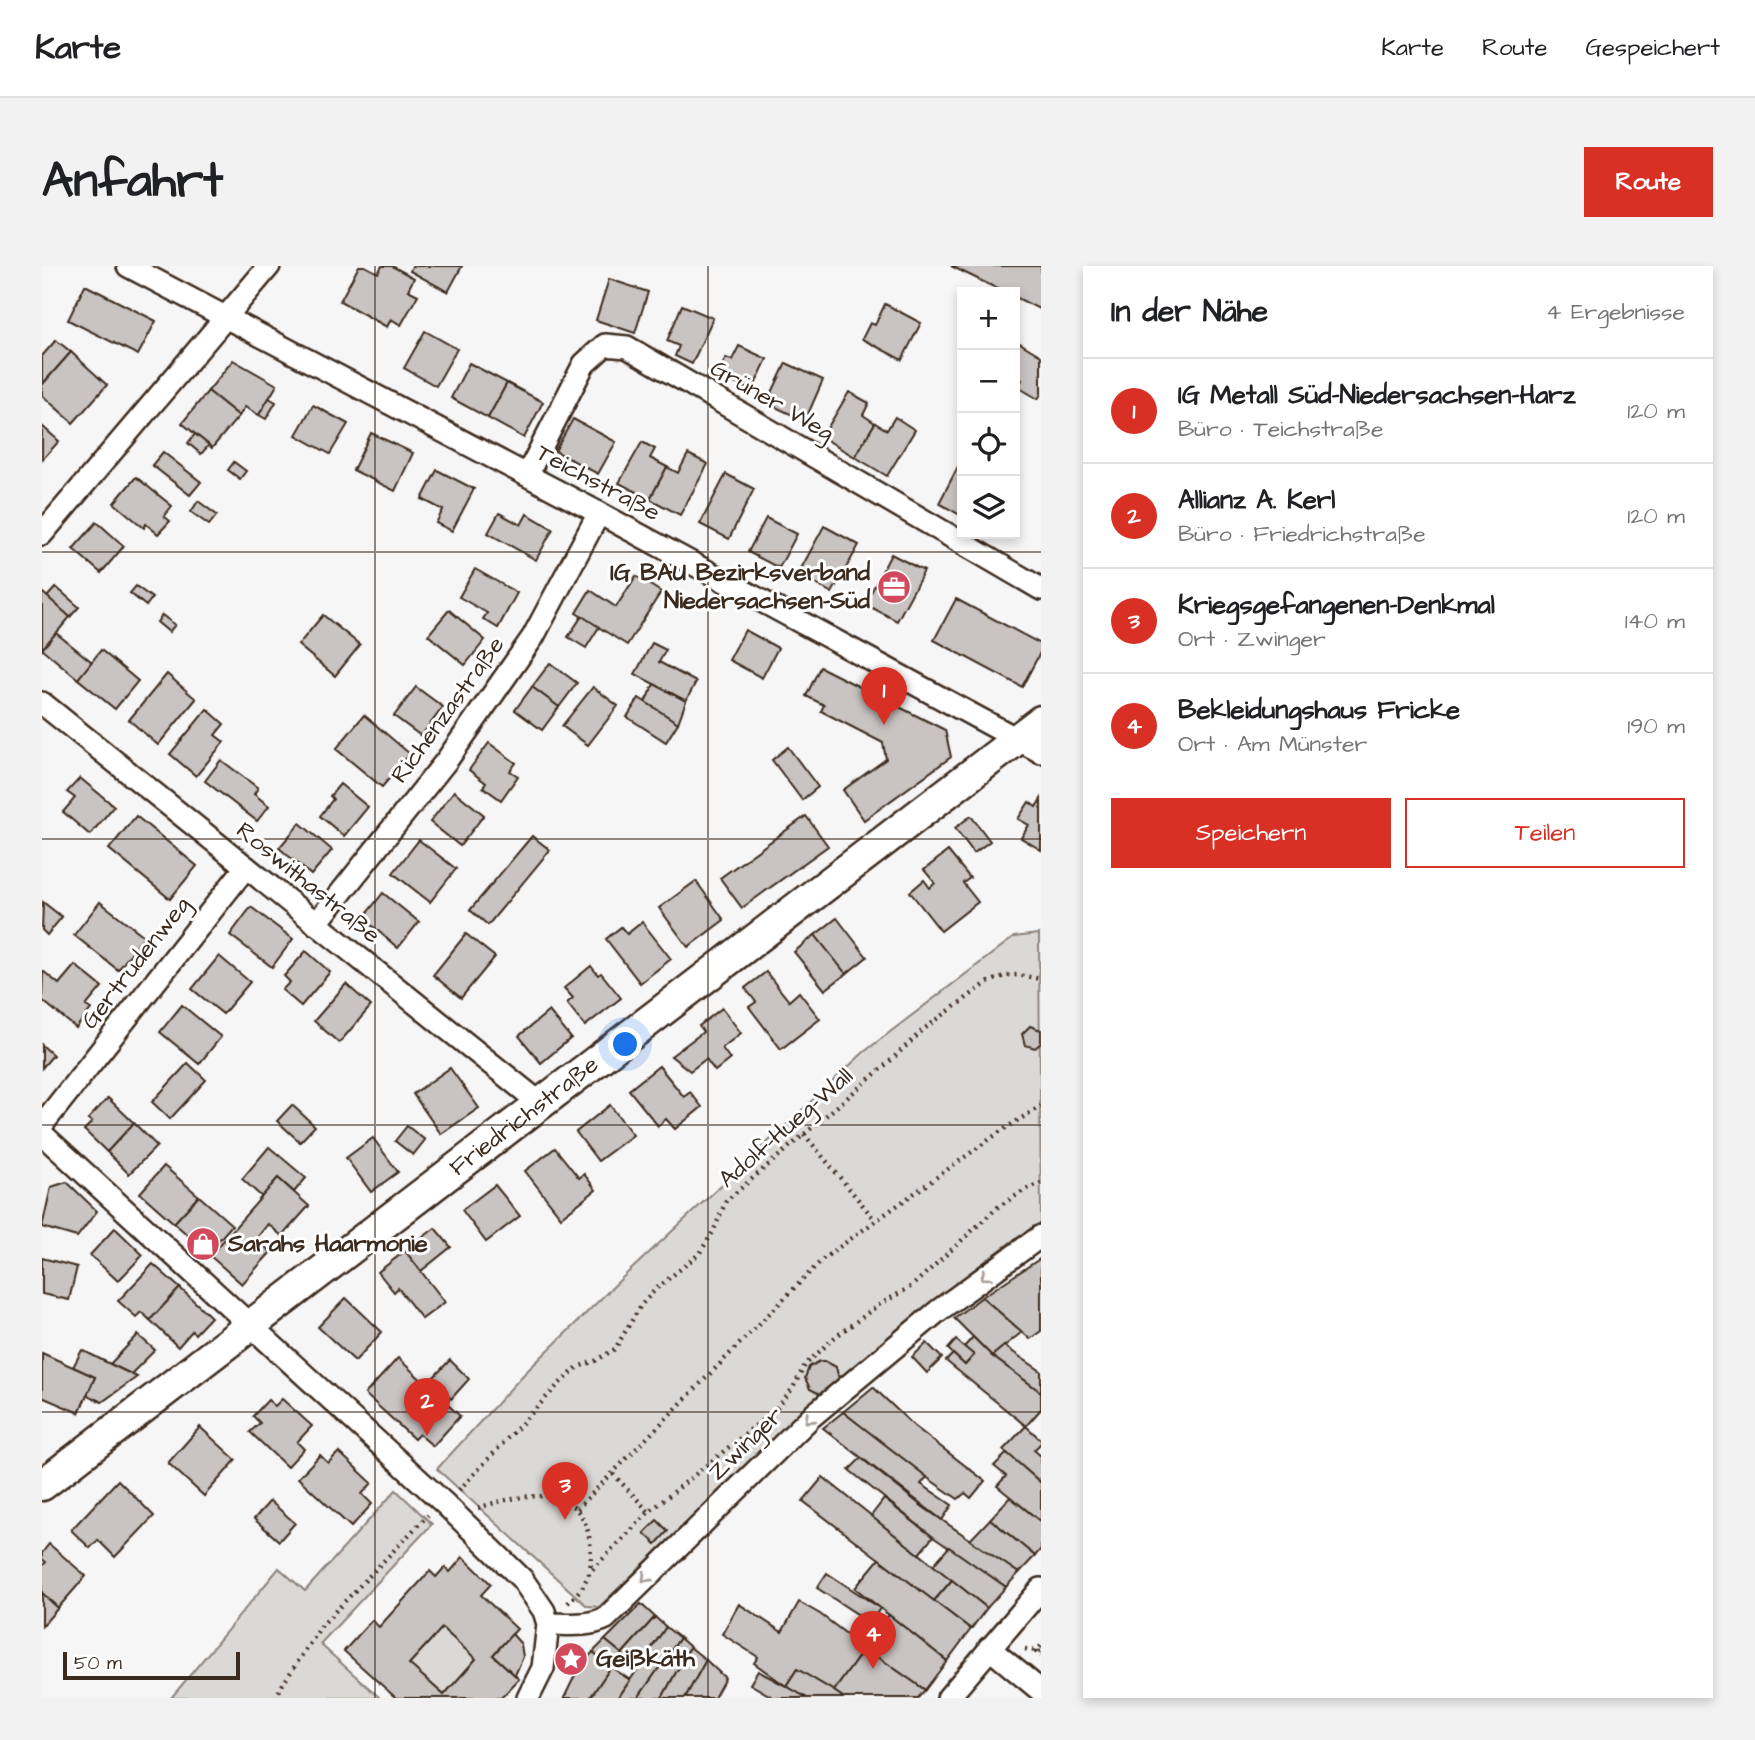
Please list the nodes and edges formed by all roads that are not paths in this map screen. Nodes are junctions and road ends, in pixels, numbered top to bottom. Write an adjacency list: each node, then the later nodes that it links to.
1 (128, 266): 3 (street, Teichstraße)
2 (269, 266): 3 (street)
3 (225, 319): 4 (street, Teichstraße); 6 (street)
4 (527, 475): 5 (street, Teichstraße); 7 (street, Grüner Weg)
5 (599, 513): 9 (street, Teichstraße); 11 (street, Richenzastraße)
6 (42, 534)
7 (1041, 589)
8 (42, 703): 10 (street, Roswithastraße)
9 (1033, 737): 12 (street, Friedrichstraße)
10 (246, 867): 11 (street, Roswithastraße); 13 (street, Gertrudenweg)
11 (316, 924): 12 (street, Roswithastraße)
12 (541, 1104): 16 (street, Friedrichstraße)
13 (42, 1125)
14 (42, 1134): 16 (street)
15 (1041, 1236): 19 (street, Zwinger, one-way to 19)
16 (250, 1327): 17 (street, Friedrichstraße); 19 (street)
17 (42, 1485)
18 (1041, 1589): 20 (street)
19 (548, 1625): 22 (street)
20 (989, 1648): 21 (street); 23 (street)
21 (1041, 1692)
22 (528, 1698)
23 (948, 1698)

